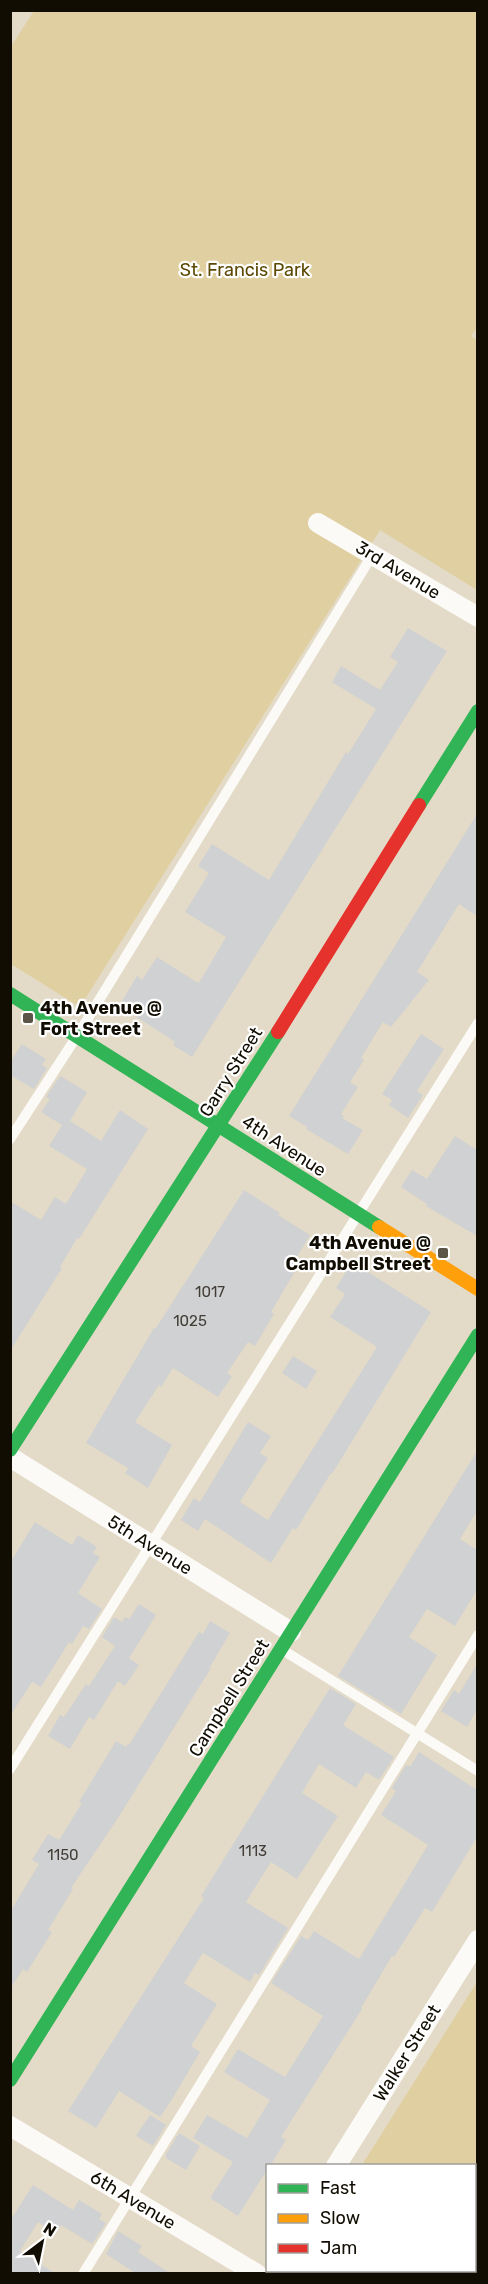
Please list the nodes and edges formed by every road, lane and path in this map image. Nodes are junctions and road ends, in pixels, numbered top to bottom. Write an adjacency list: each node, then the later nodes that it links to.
1 (318, 523): 2 (street, 3rd Avenue)
2 (373, 554): 3 (street, 3rd Avenue); 7 (lane)
3 (477, 617)
4 (477, 711): 8 (street, Garry Street)
5 (10, 994): 7 (street, 4th Avenue)
6 (477, 1023): 10 (lane)
7 (77, 1036): 8 (street, 4th Avenue); 9 (lane)
8 (219, 1126): 10 (street, 4th Avenue); 13 (street, Garry Street)
9 (10, 1139)
10 (356, 1214): 11 (street, 4th Avenue); 15 (lane)
11 (477, 1289)
12 (477, 1335): 16 (street, Campbell Street)
13 (10, 1450)
14 (10, 1457): 15 (street, 5th Avenue)
15 (151, 1546): 16 (street, 5th Avenue); 20 (lane)
16 (291, 1632): 18 (street, Campbell Street)
17 (477, 1635): 19 (lane)
18 (281, 1649): 19 (lane); 23 (street, Campbell Street)
19 (415, 1733): 21 (lane); 26 (lane)
20 (10, 1768)
21 (477, 1771)
22 (477, 1940): 25 (street, Walker Street)
23 (10, 2080)
24 (10, 2126): 26 (street, 6th Avenue)
25 (337, 2164)
26 (130, 2199): 27 (lane); 28 (street, 6th Avenue)
27 (83, 2274)
28 (256, 2274)

